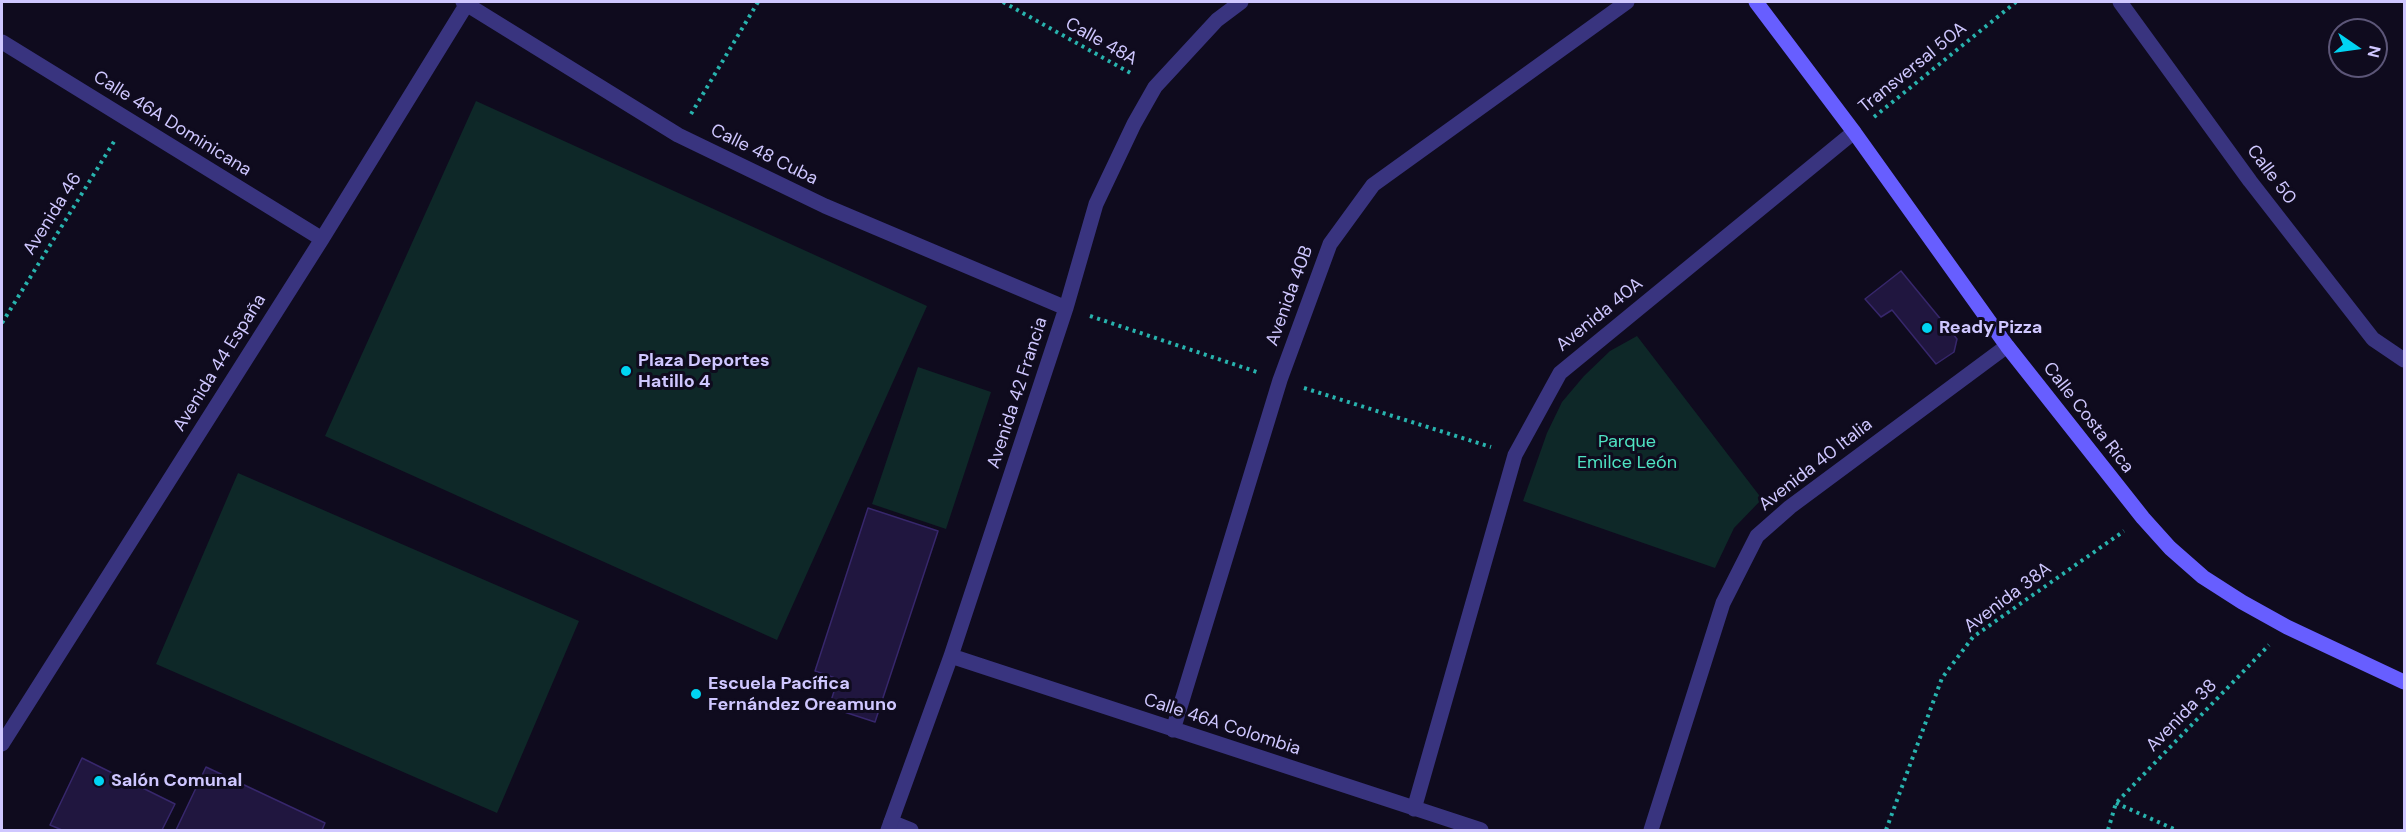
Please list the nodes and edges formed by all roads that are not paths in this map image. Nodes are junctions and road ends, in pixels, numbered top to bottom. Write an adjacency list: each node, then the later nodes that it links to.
1 (466, 2): 8 (street, Avenida 44 España); 9 (street, Calle 48 Cuba)
2 (1241, 2): 9 (street, Avenida 42 Francia)
3 (1627, 2): 14 (street, Avenida 40B)
4 (1756, 2): 7 (main road, Calle Costa Rica)
5 (2120, 2): 11 (street, Calle 50)
6 (2, 42): 8 (street, Calle 46A Dominicana)
7 (1854, 132): 10 (main road, Calle Costa Rica); 16 (street, Avenida 40A)
8 (322, 239): 15 (street, Avenida 44 España)
9 (1066, 308): 12 (street, Avenida 42 Francia)
10 (2007, 346): 13 (main road, Calle Costa Rica); 20 (street, Avenida 40 Italia)
11 (2404, 360)
12 (951, 656): 14 (street, Calle 46A Colombia); 17 (street, Avenida 42 Francia)
13 (2404, 682)
14 (1173, 730): 16 (street, Calle 46A Colombia)
15 (2, 744)
16 (1414, 808): 19 (street, Calle 46A Colombia)
17 (890, 826): 18 (street)
18 (911, 831)
19 (1481, 831)
20 (1651, 831)

